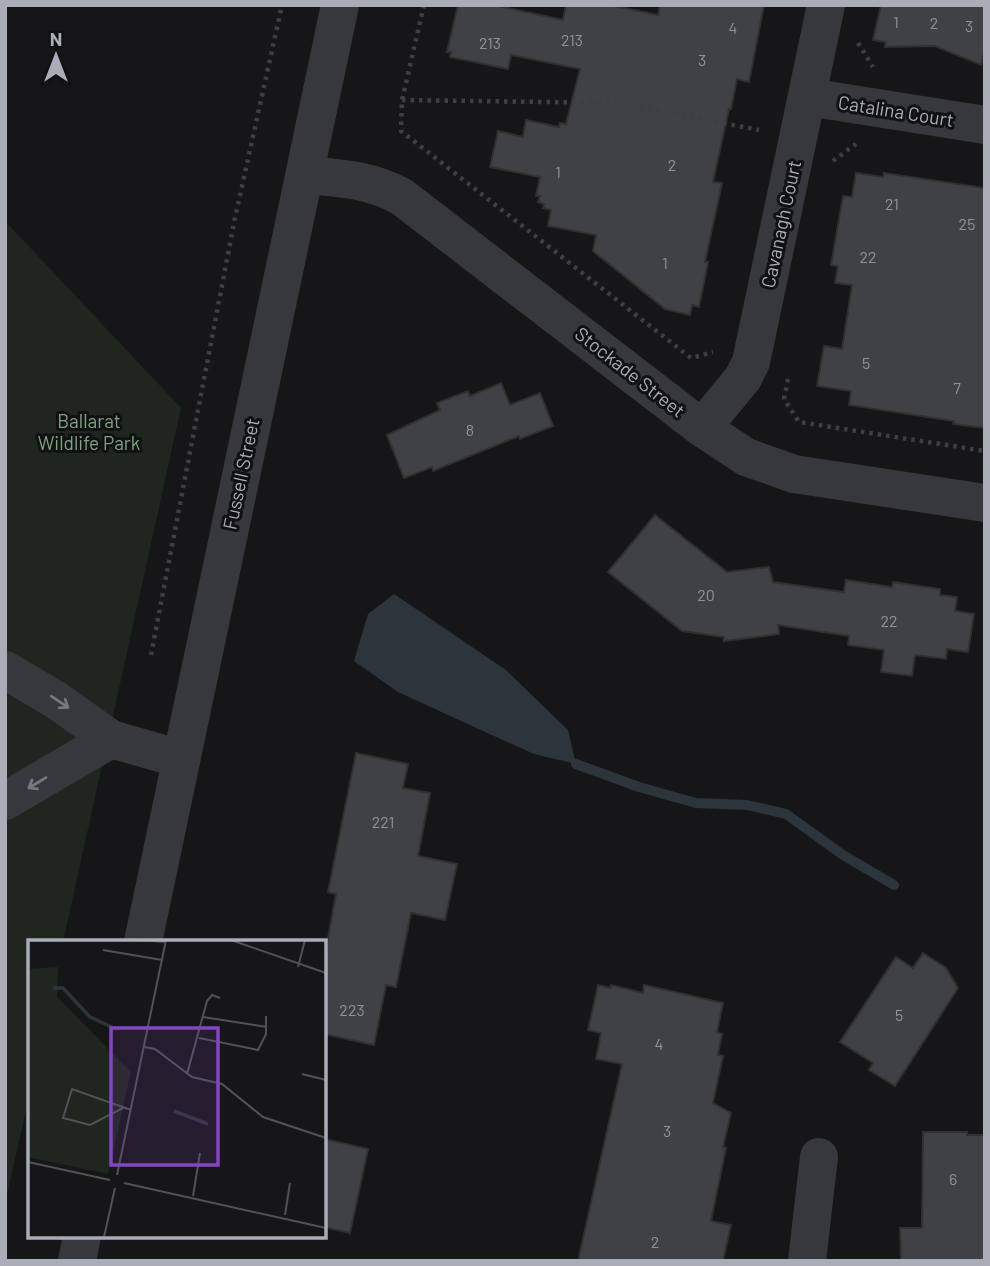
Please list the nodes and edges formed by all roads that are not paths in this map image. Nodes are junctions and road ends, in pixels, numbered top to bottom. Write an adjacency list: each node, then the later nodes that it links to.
1 (340, 5): 5 (street, Fussell Street)
2 (827, 5): 3 (street, Cavanagh Court)
3 (808, 97): 4 (street, Catalina Court); 6 (street, Cavanagh Court)
4 (985, 125)
5 (305, 175): 6 (street, Stockade Street); 10 (street, Fussell Street)
6 (702, 428): 7 (street, Stockade Street)
7 (985, 503)
8 (5, 670): 9 (street, one-way to 9)
9 (111, 739): 10 (street); 11 (street, one-way to 11)
10 (181, 759): 12 (street, Fussell Street)
11 (5, 801)
12 (143, 940)
13 (819, 1157): 16 (street)
14 (82, 1238): 15 (street)
15 (77, 1261)
16 (807, 1261)

